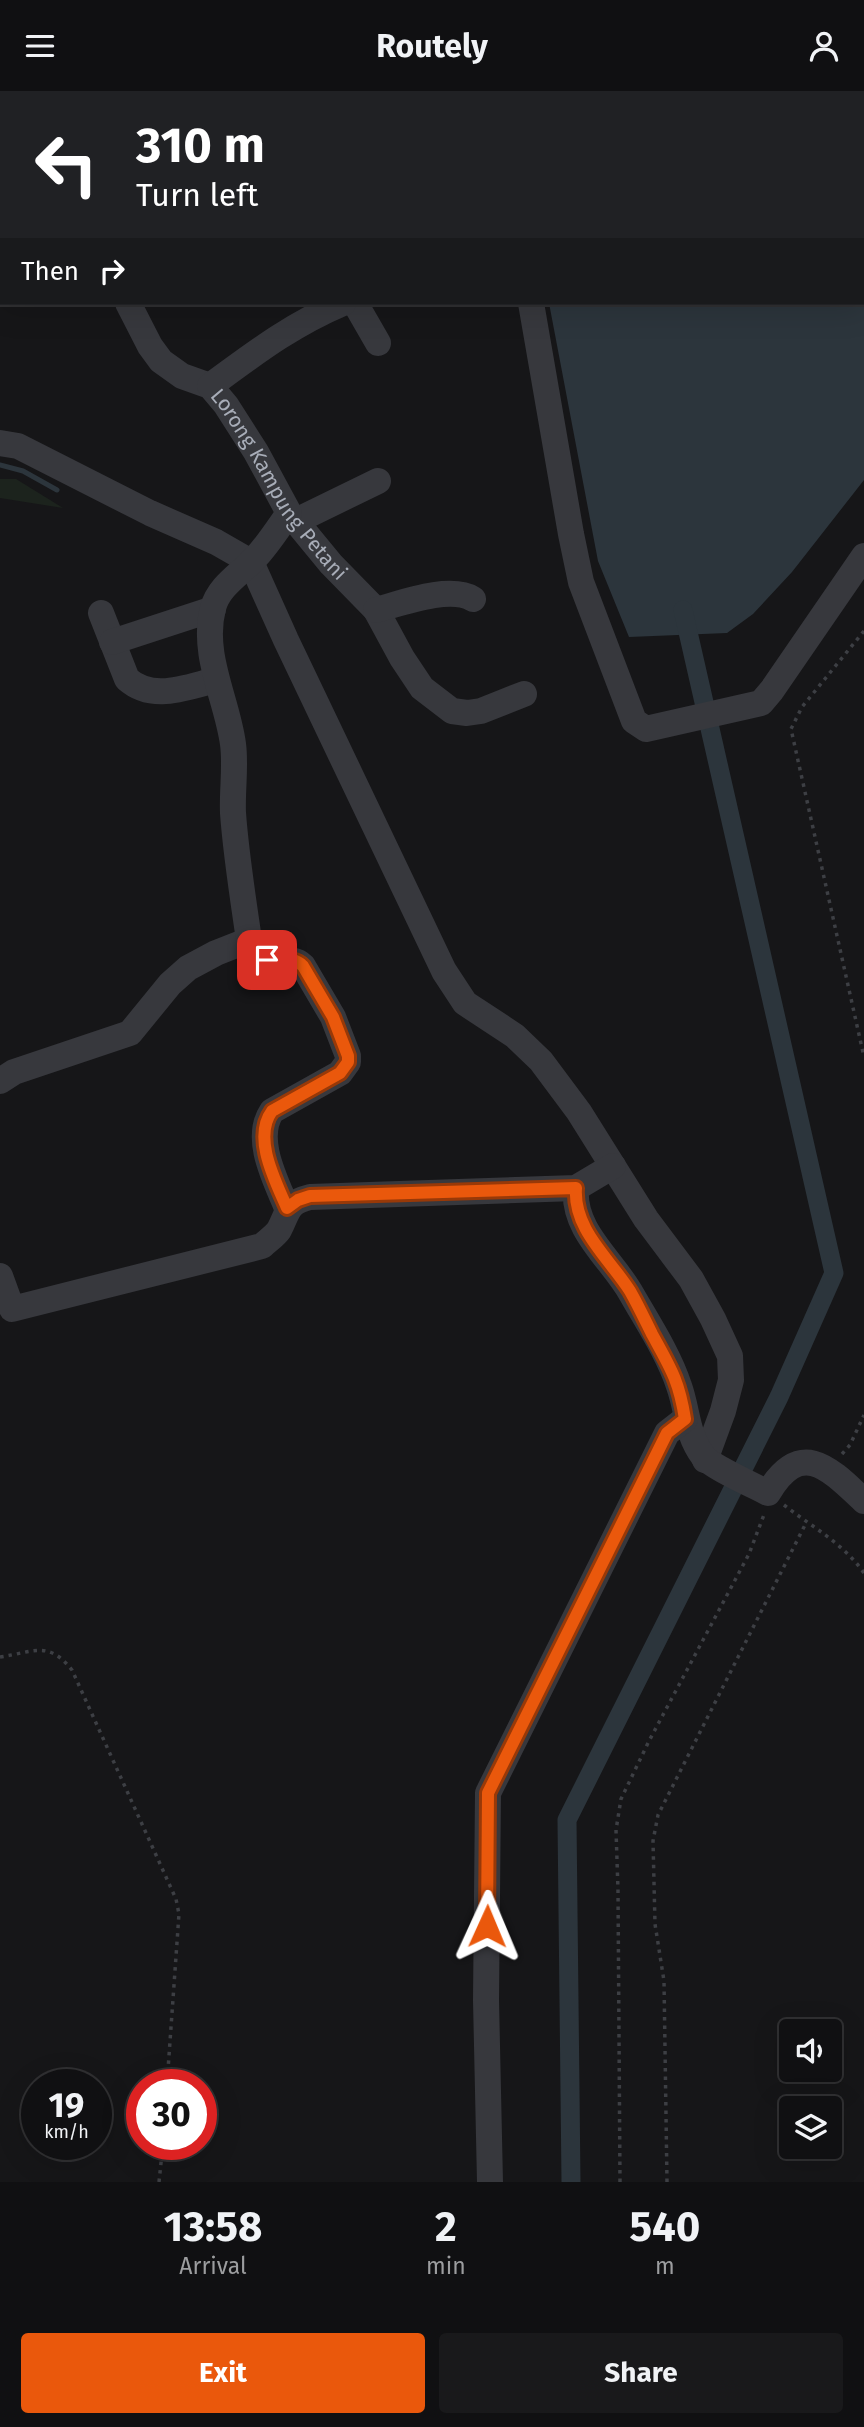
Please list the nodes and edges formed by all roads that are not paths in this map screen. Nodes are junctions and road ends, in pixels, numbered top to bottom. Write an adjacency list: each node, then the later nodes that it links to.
1 (129, 305): 6 (street, Lorong Kampung Petani)
2 (338, 305): 6 (street)
3 (356, 305): 5 (street)
4 (531, 305): 10 (street)
5 (378, 343)
6 (210, 386): 9 (street, Lorong Kampung Petani)
7 (0, 443): 11 (street)
8 (378, 481): 9 (street)
9 (293, 517): 11 (street); 14 (street, Lorong Kampung Petani)
10 (864, 556)
11 (251, 562): 13 (street); 21 (street)
12 (474, 599): 14 (street)
13 (213, 608): 16 (street); 17 (street)
14 (376, 610): 18 (street, Lorong Kampung Petani)
15 (100, 613): 16 (street)
16 (112, 642): 17 (street)
17 (216, 680): 19 (street)
18 (524, 694)
19 (249, 940): 20 (street); 23 (street)
20 (0, 1081)
21 (613, 1166): 22 (street); 26 (street)
22 (576, 1188): 23 (street); 25 (street)
23 (287, 1208): 24 (street)
24 (0, 1276)
25 (685, 1419): 26 (street); 28 (street)
26 (710, 1462): 27 (street)
27 (864, 1501)
28 (490, 2182)

